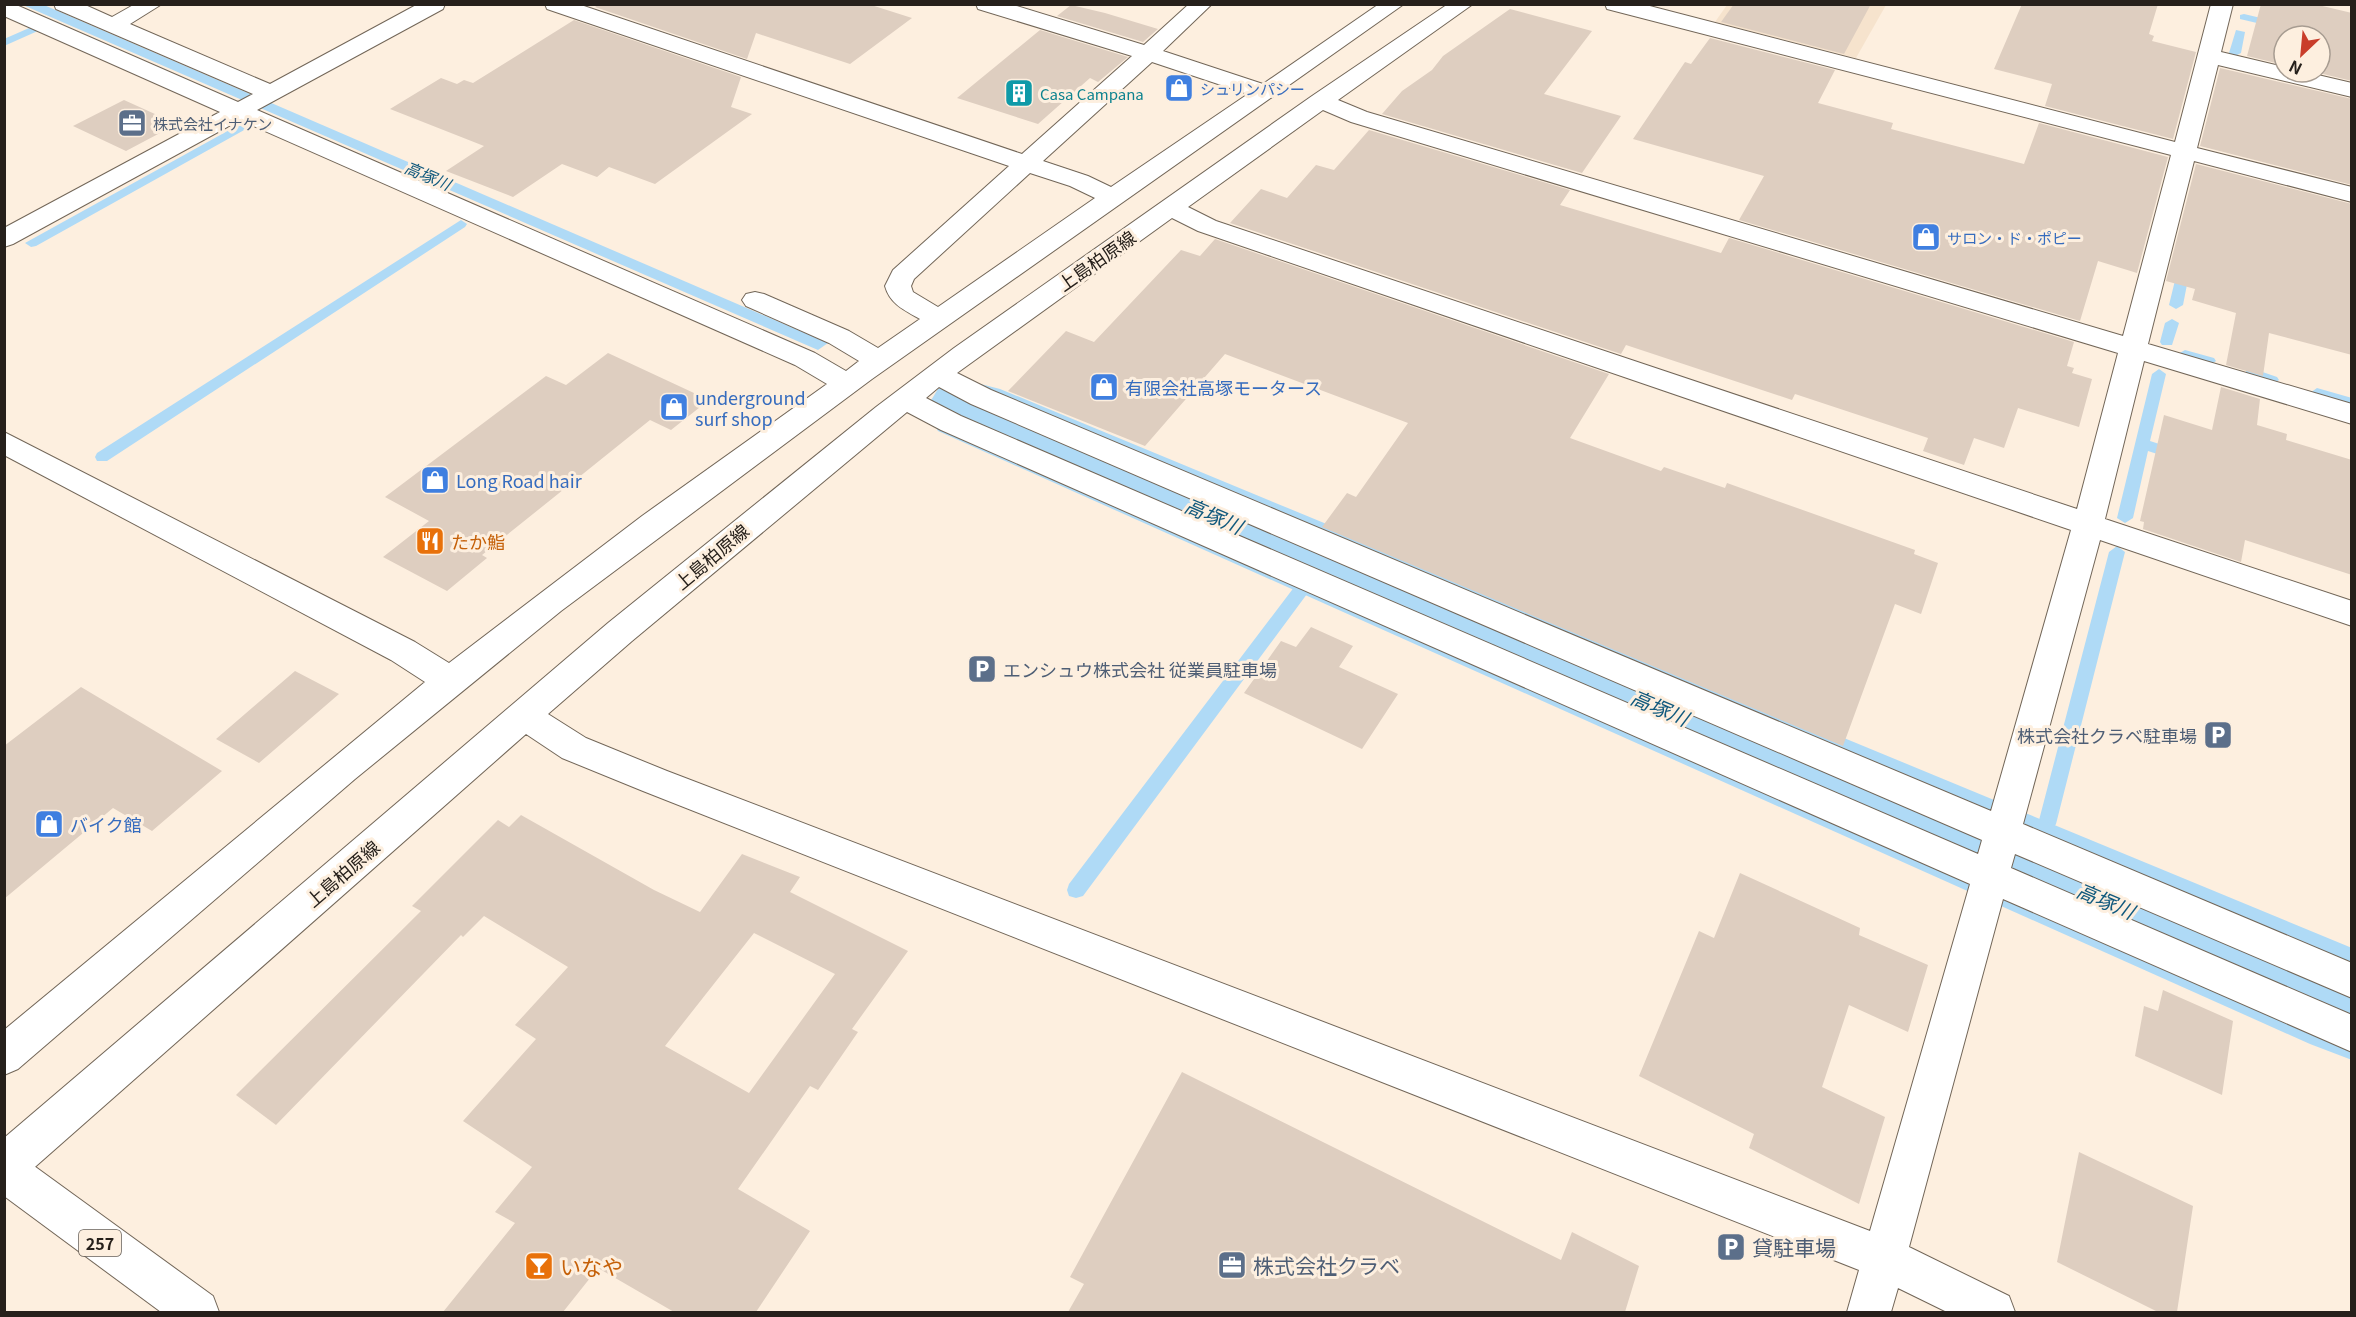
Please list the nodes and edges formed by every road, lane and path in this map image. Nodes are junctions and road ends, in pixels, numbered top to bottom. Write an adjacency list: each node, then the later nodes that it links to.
1 (64, 4): 12 (main road)
2 (152, 4): 12 (main road)
3 (435, 4): 17 (main road)
4 (555, 4): 20 (main road)
5 (986, 4): 13 (main road)
6 (1203, 4): 13 (main road)
7 (1395, 4): 16 (main road)
8 (1463, 4): 18 (main road, 上島柏原線)
9 (1615, 4): 19 (main road)
10 (2222, 4): 14 (main road)
11 (4, 8): 17 (main road)
12 (112, 25): 17 (main road)
13 (1148, 53): 16 (main road); 20 (main road)
14 (2209, 56): 15 (main road); 19 (main road)
15 (2352, 90)
16 (1266, 93): 22 (main road)
17 (255, 101): 24 (main road); 30 (main road)
18 (1320, 101): 23 (main road, 上島柏原線); 27 (main road)
19 (2184, 151): 21 (main road); 27 (main road)
20 (1027, 163): 22 (main road); 26 (main road)
21 (2352, 195)
22 (1114, 198): 26 (main road)
23 (1170, 208): 29 (main road, 上島柏原線); 34 (main road)
24 (4, 239)
25 (755, 300): 28 (main road)
26 (939, 319): 28 (main road)
27 (2133, 349): 32 (main road); 34 (main road)
28 (879, 361): 30 (main road)
29 (937, 375): 31 (main road, 上島柏原線); 38 (main road)
30 (846, 383): 36 (main road)
31 (905, 399): 37 (main road, 上島柏原線); 38 (main road)
32 (2352, 414)
33 (4, 441): 36 (main road)
34 (2088, 526): 35 (main road); 38 (main road)
35 (2352, 614)
36 (450, 681): 41 (main road)
37 (523, 716): 42 (main road, 上島柏原線); 43 (main road)
38 (1995, 856): 39 (main road); 40 (main road); 43 (main road)
39 (2352, 981)
40 (2352, 1034)
41 (4, 1056)
42 (4, 1168): 44 (main road, 257)
43 (1882, 1257): 45 (main road); 46 (main road)
44 (197, 1312)
45 (1869, 1312)
46 (1993, 1312)

